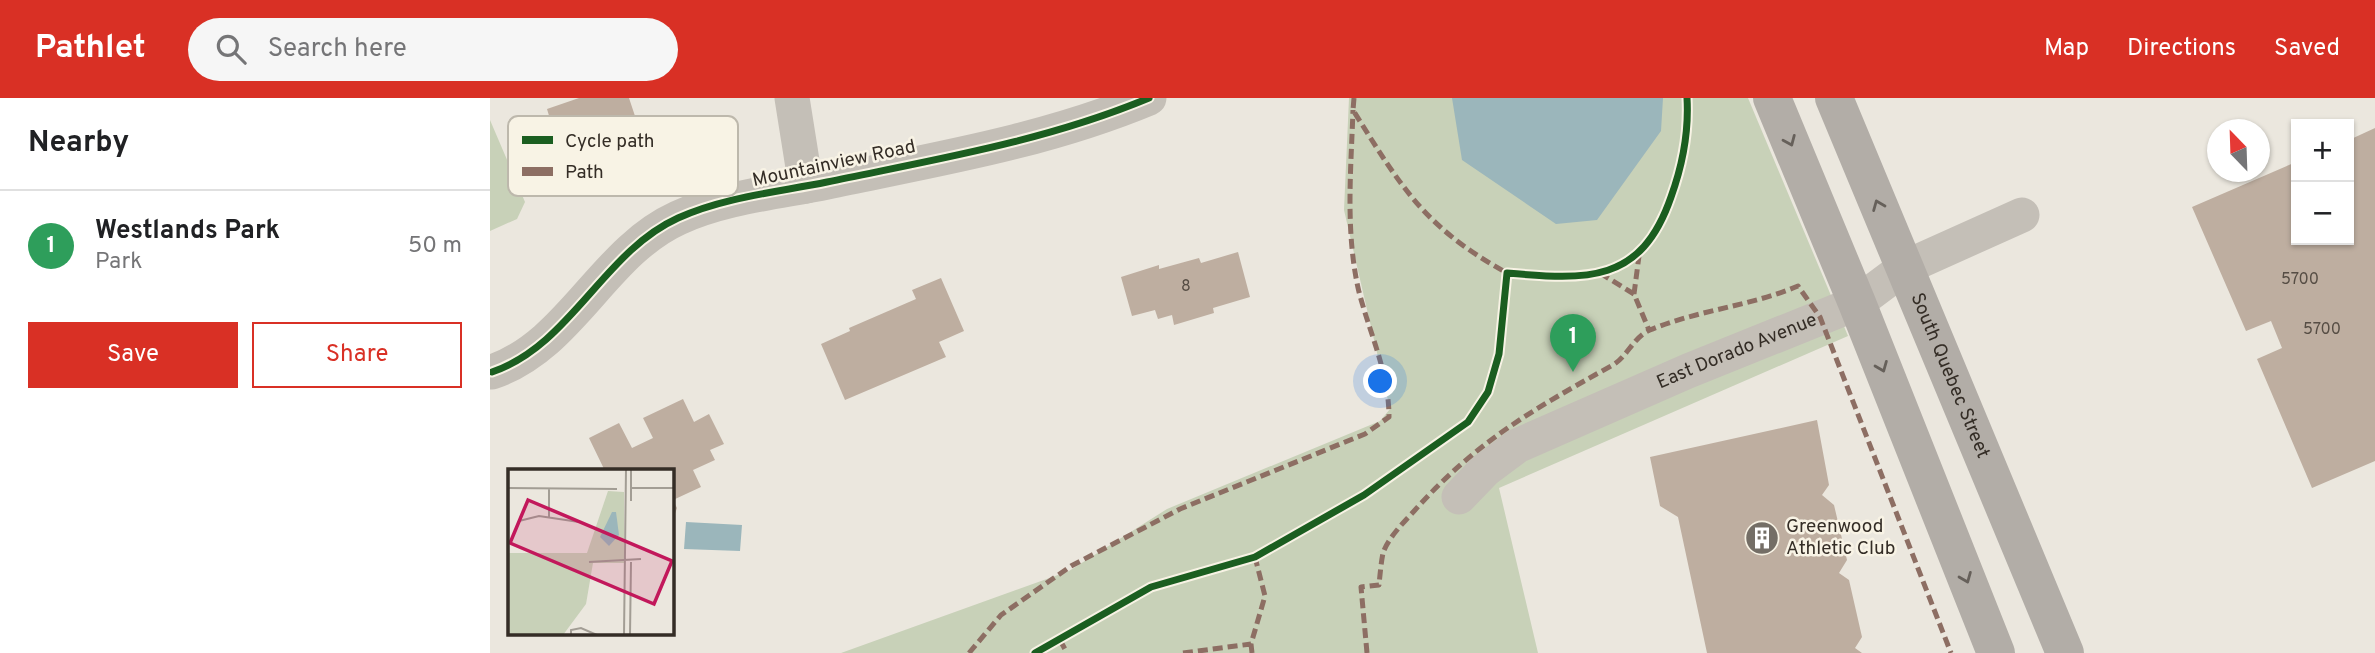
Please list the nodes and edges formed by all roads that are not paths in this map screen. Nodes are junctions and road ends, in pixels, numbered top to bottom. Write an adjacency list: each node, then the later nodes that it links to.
1 (792, 98): 5 (street)
2 (1149, 98): 5 (street, Mountainview Road)
3 (1772, 98): 8 (main road, one-way to 8)
4 (1834, 98): 7 (main road, South Quebec Street, one-way to 4)
5 (806, 186): 9 (street, Mountainview Road)
6 (2022, 215): 7 (street, East Dorado Avenue)
7 (1904, 268): 8 (street, East Dorado Avenue); 12 (main road, South Quebec Street)
8 (1857, 303): 10 (street, East Dorado Avenue); 11 (main road, one-way to 11)
9 (492, 372)
10 (1459, 497)
11 (1996, 653)
12 (2065, 653)

